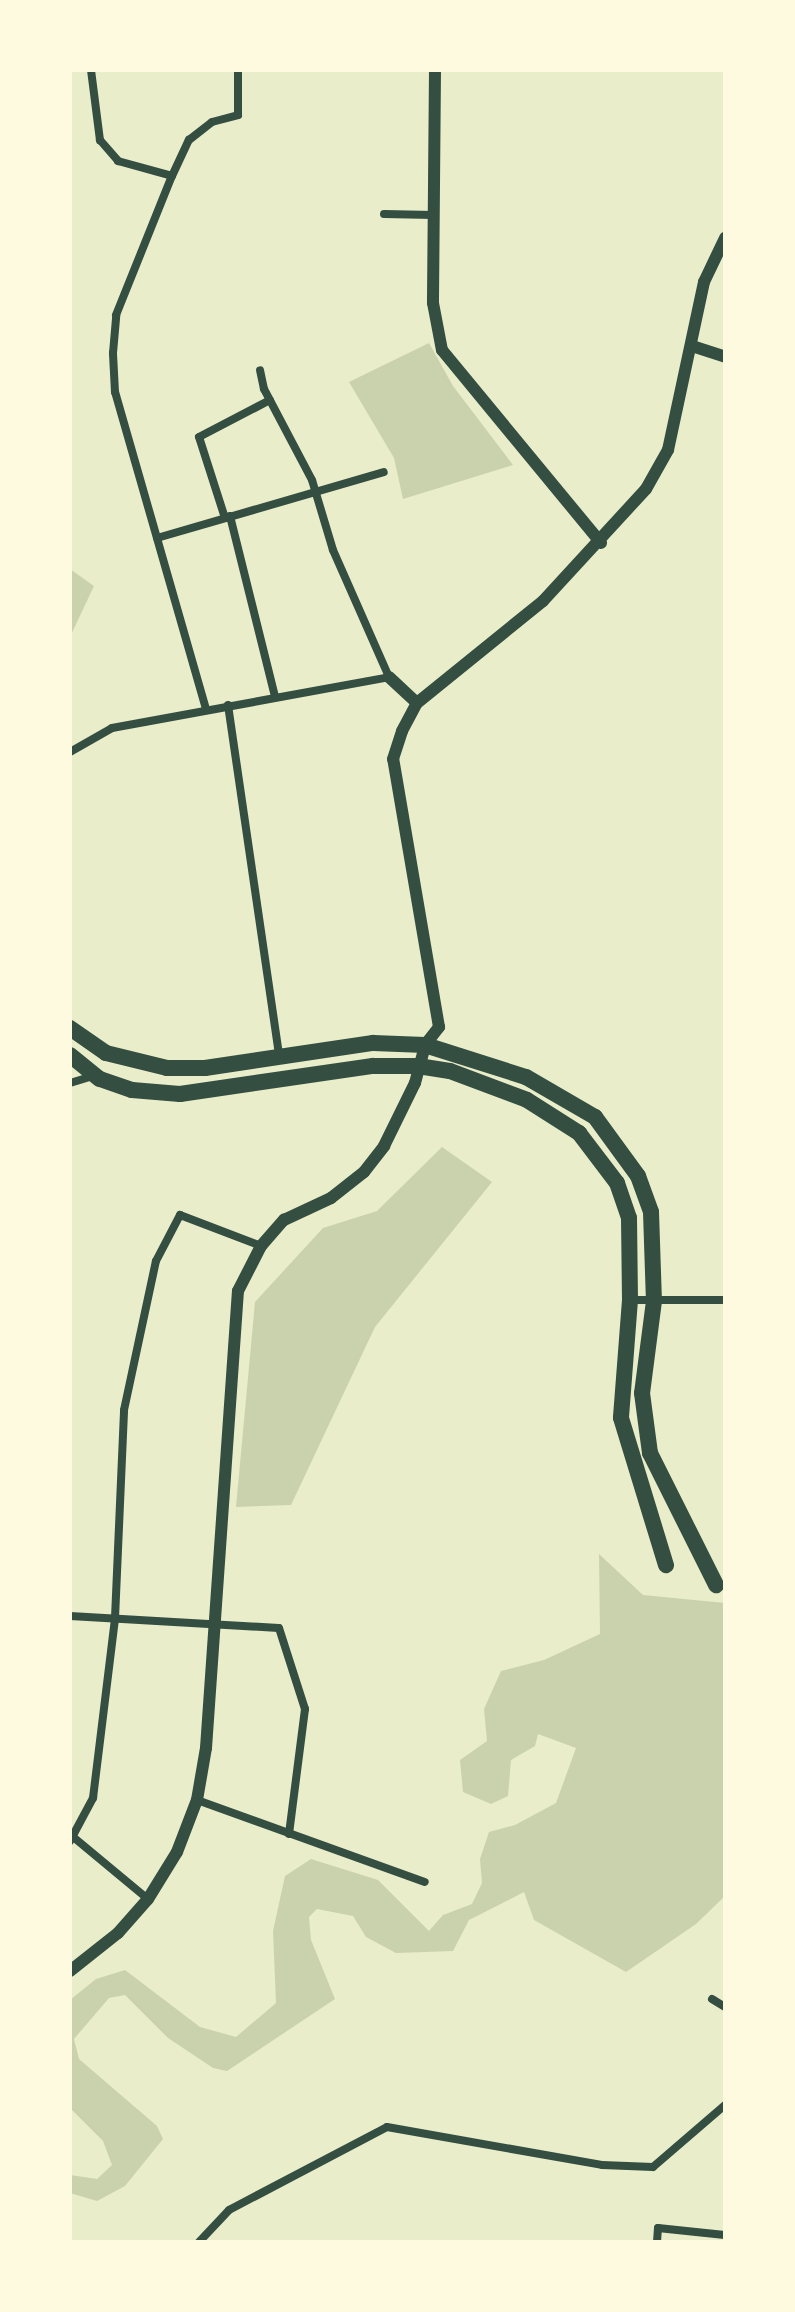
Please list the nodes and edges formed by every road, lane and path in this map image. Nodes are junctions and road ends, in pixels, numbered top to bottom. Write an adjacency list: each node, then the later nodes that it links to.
1 (91, 70): 4 (street)
2 (238, 70): 4 (street)
3 (435, 70): 6 (street)
4 (172, 176): 15 (street)
5 (384, 214): 6 (street)
6 (433, 215): 16 (street)
7 (725, 238): 8 (street)
8 (692, 346): 9 (street); 16 (street)
9 (725, 357)
10 (260, 370): 11 (street)
11 (270, 400): 13 (street); 14 (street)
12 (384, 472): 13 (street)
13 (315, 492): 14 (street); 17 (street)
14 (228, 517): 15 (street); 18 (street)
15 (157, 538): 21 (street)
16 (601, 543): 19 (street)
17 (389, 677): 18 (street); 19 (street)
18 (275, 697): 20 (street)
19 (417, 703): 24 (street)
20 (228, 705): 21 (street); 26 (street)
21 (206, 709): 22 (street)
22 (70, 752)
23 (70, 1028): 26 (highway)
24 (425, 1045): 26 (highway); 27 (street); 33 (highway)
25 (70, 1055): 28 (highway)
26 (279, 1056)
27 (418, 1066): 28 (highway); 30 (street); 31 (highway)
28 (93, 1076): 29 (street)
29 (70, 1083)
30 (261, 1246): 37 (street); 38 (street)
31 (630, 1300): 33 (street); 34 (highway)
32 (725, 1300): 33 (street)
33 (654, 1301): 35 (highway)
34 (666, 1565)
35 (716, 1585)
36 (70, 1616): 37 (street)
37 (115, 1618): 38 (street); 41 (street)
38 (213, 1625): 39 (street); 40 (street)
39 (197, 1800): 40 (street); 43 (street)
40 (289, 1834): 42 (street)
41 (71, 1838): 43 (street)
42 (425, 1882)
43 (148, 1899): 44 (street)
44 (70, 1971)
45 (712, 1999): 46 (street)
46 (725, 2007)
47 (725, 2105): 49 (street)
48 (725, 2235): 50 (street)
49 (199, 2242)
50 (657, 2242)

